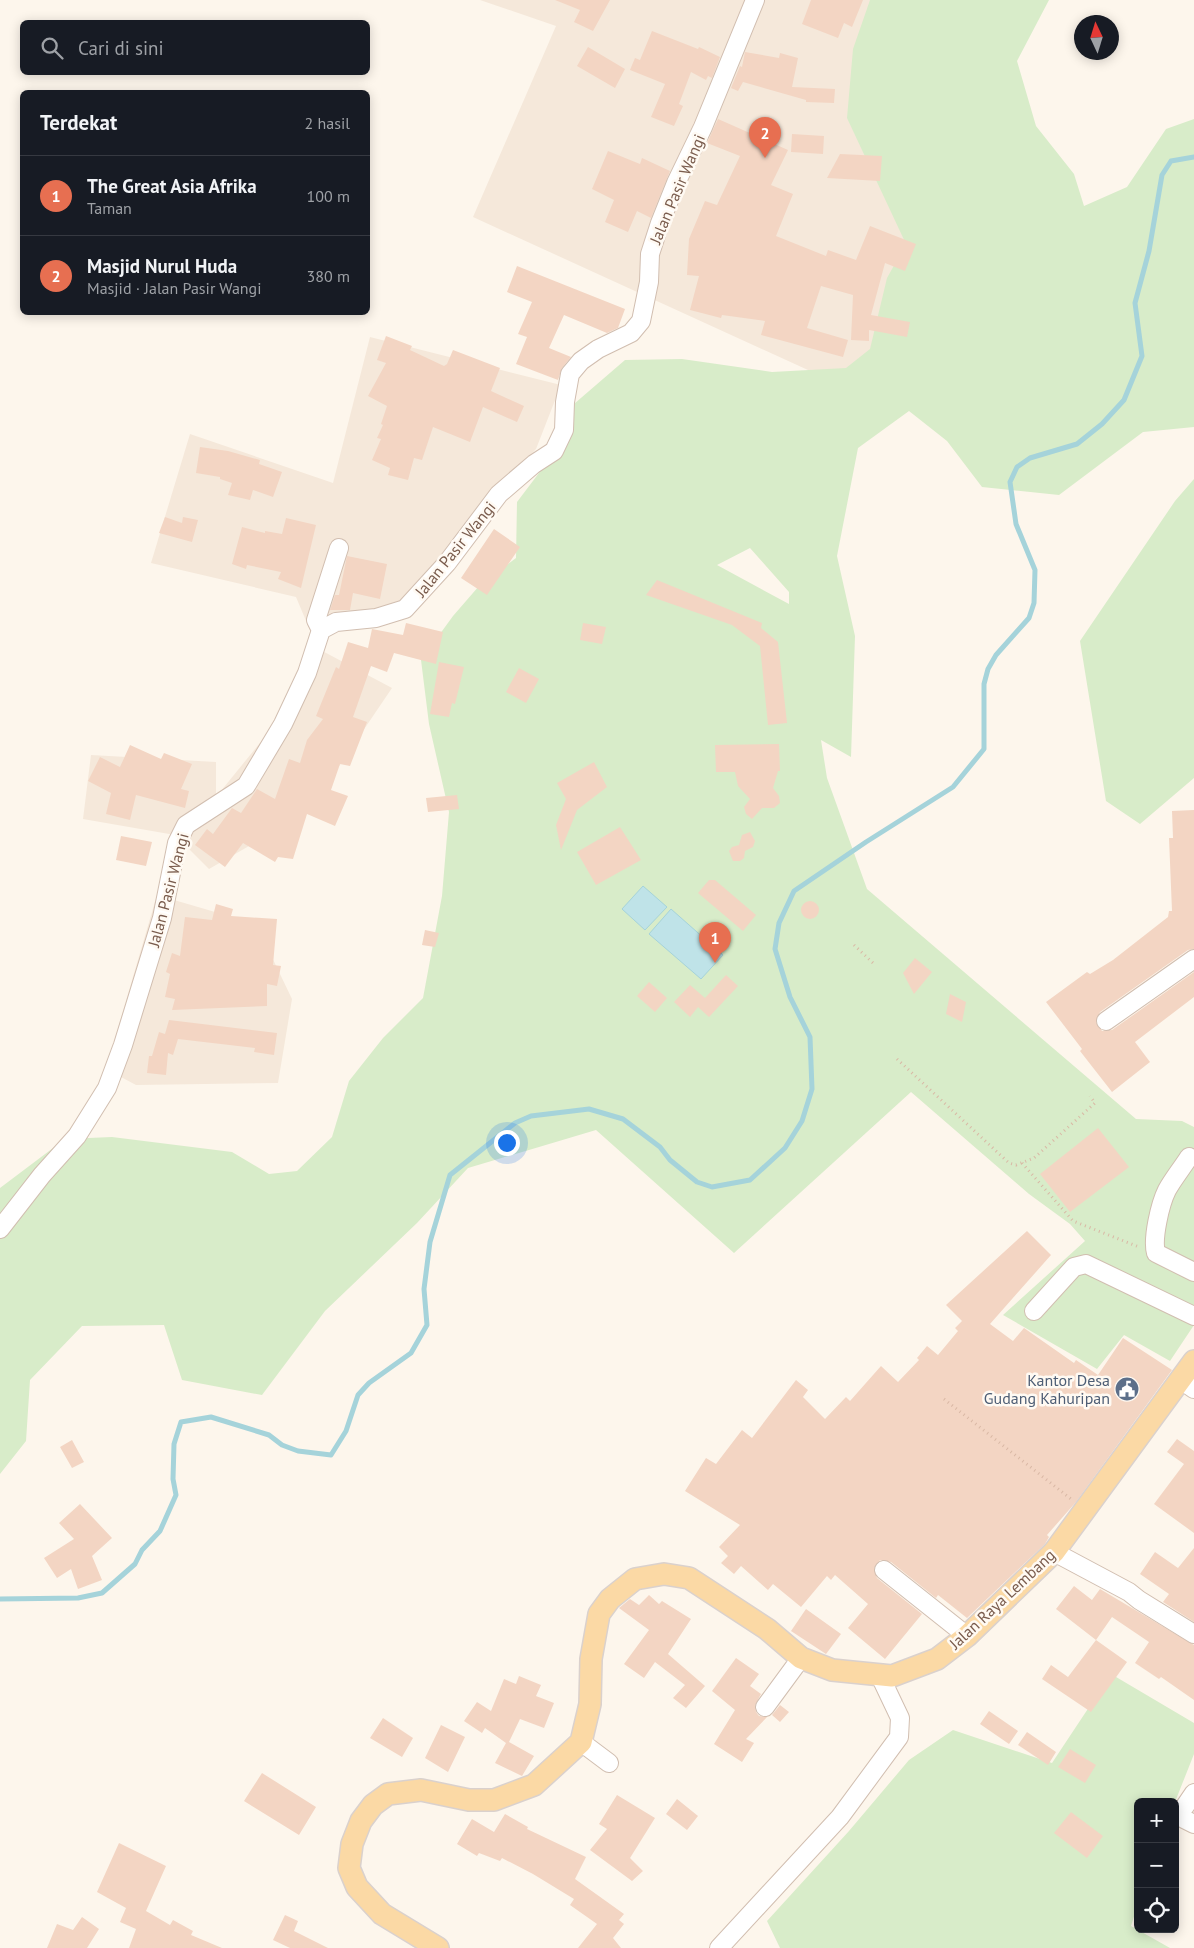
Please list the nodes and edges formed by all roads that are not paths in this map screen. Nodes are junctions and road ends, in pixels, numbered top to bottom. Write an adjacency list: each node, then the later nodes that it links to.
1 (755, 0): 3 (street, Jalan Pasir Wangi)
2 (339, 548): 3 (street)
3 (321, 630): 7 (street, Jalan Pasir Wangi)
4 (1194, 959): 5 (street)
5 (1106, 1021)
6 (1189, 1157): 8 (street)
7 (0, 1229)
8 (1194, 1272)
9 (1034, 1311): 10 (street)
10 (1194, 1316)
11 (1194, 1360): 12 (main road, Jalan Raya Lembang)
12 (1188, 1384): 13 (main road, Jalan Raya Lembang)
13 (1054, 1552): 15 (street); 16 (main road, Jalan Raya Lembang)
14 (884, 1570): 16 (street)
15 (1194, 1634)
16 (967, 1636): 18 (main road, Jalan Raya Lembang)
17 (801, 1658): 18 (main road, Jalan Raya Lembang); 19 (street); 20 (main road, Jalan Raya Lembang)
18 (880, 1676): 25 (street)
19 (765, 1707)
20 (581, 1742): 21 (street); 24 (main road)
21 (610, 1763)
22 (1194, 1793): 23 (street)
23 (1194, 1824)
24 (438, 1948)
25 (719, 1948)

